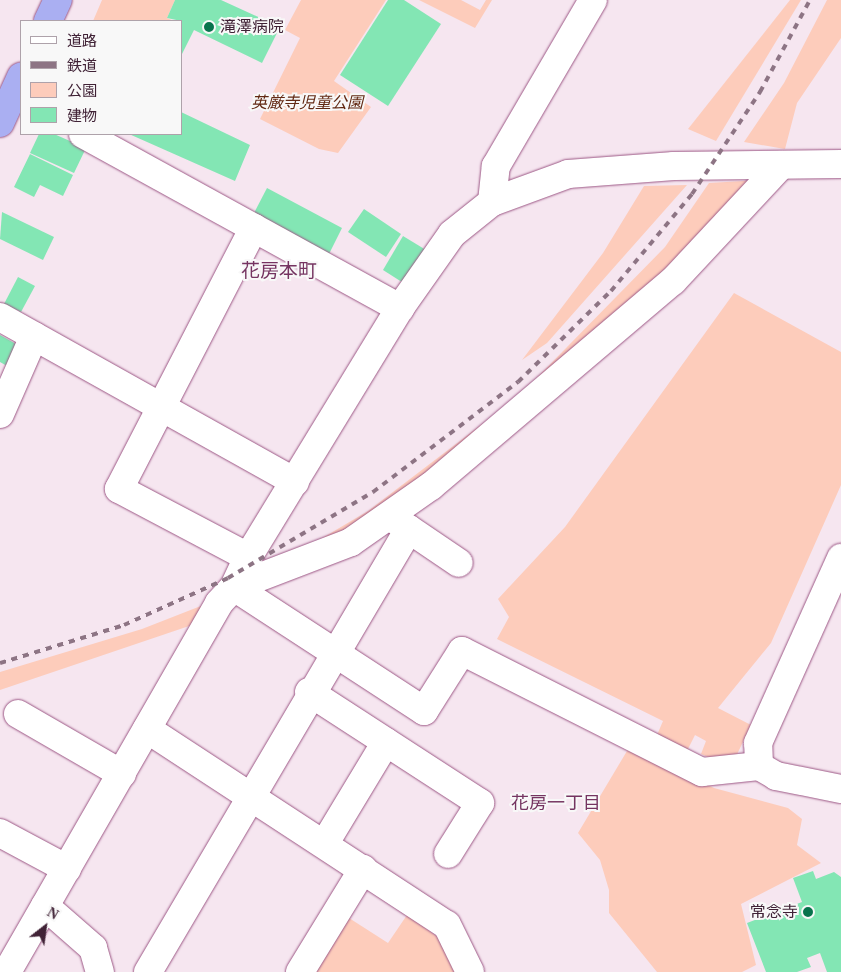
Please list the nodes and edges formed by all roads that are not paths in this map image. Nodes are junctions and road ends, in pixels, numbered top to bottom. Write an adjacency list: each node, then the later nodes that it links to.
1 (58, 0): 3 (highway)
2 (593, 0): 9 (street)
3 (48, 20)
4 (18, 91): 5 (highway)
5 (0, 123)
6 (85, 135): 10 (street)
7 (841, 164): 8 (street)
8 (781, 165): 9 (street); 17 (street)
9 (492, 202): 11 (street)
10 (254, 228): 11 (street); 14 (street)
11 (400, 308): 16 (street)
12 (0, 317): 13 (street)
13 (34, 336): 14 (street); 15 (street)
14 (162, 406): 16 (street); 18 (street)
15 (0, 414)
16 (295, 482): 18 (street)
17 (399, 522): 20 (street); 21 (street); 22 (street)
18 (248, 557): 21 (street)
19 (841, 558): 27 (street)
20 (459, 563)
21 (234, 587): 22 (street); 25 (street)
22 (332, 652): 23 (street); 27 (street)
23 (309, 692): 26 (street); 30 (street)
24 (18, 714): 28 (street)
25 (147, 729): 28 (street); 30 (street)
26 (386, 742): 32 (street); 33 (street)
27 (759, 766): 29 (street)
28 (122, 774): 34 (street)
29 (841, 789)
30 (251, 793): 32 (street); 39 (street)
31 (0, 833): 34 (street)
32 (325, 844): 35 (street)
33 (448, 854)
34 (67, 869): 36 (street)
35 (364, 869): 40 (street); 41 (street)
36 (45, 906): 37 (street); 38 (street)
37 (7, 972)
38 (100, 972)
39 (148, 972)
40 (300, 972)
41 (470, 972)

